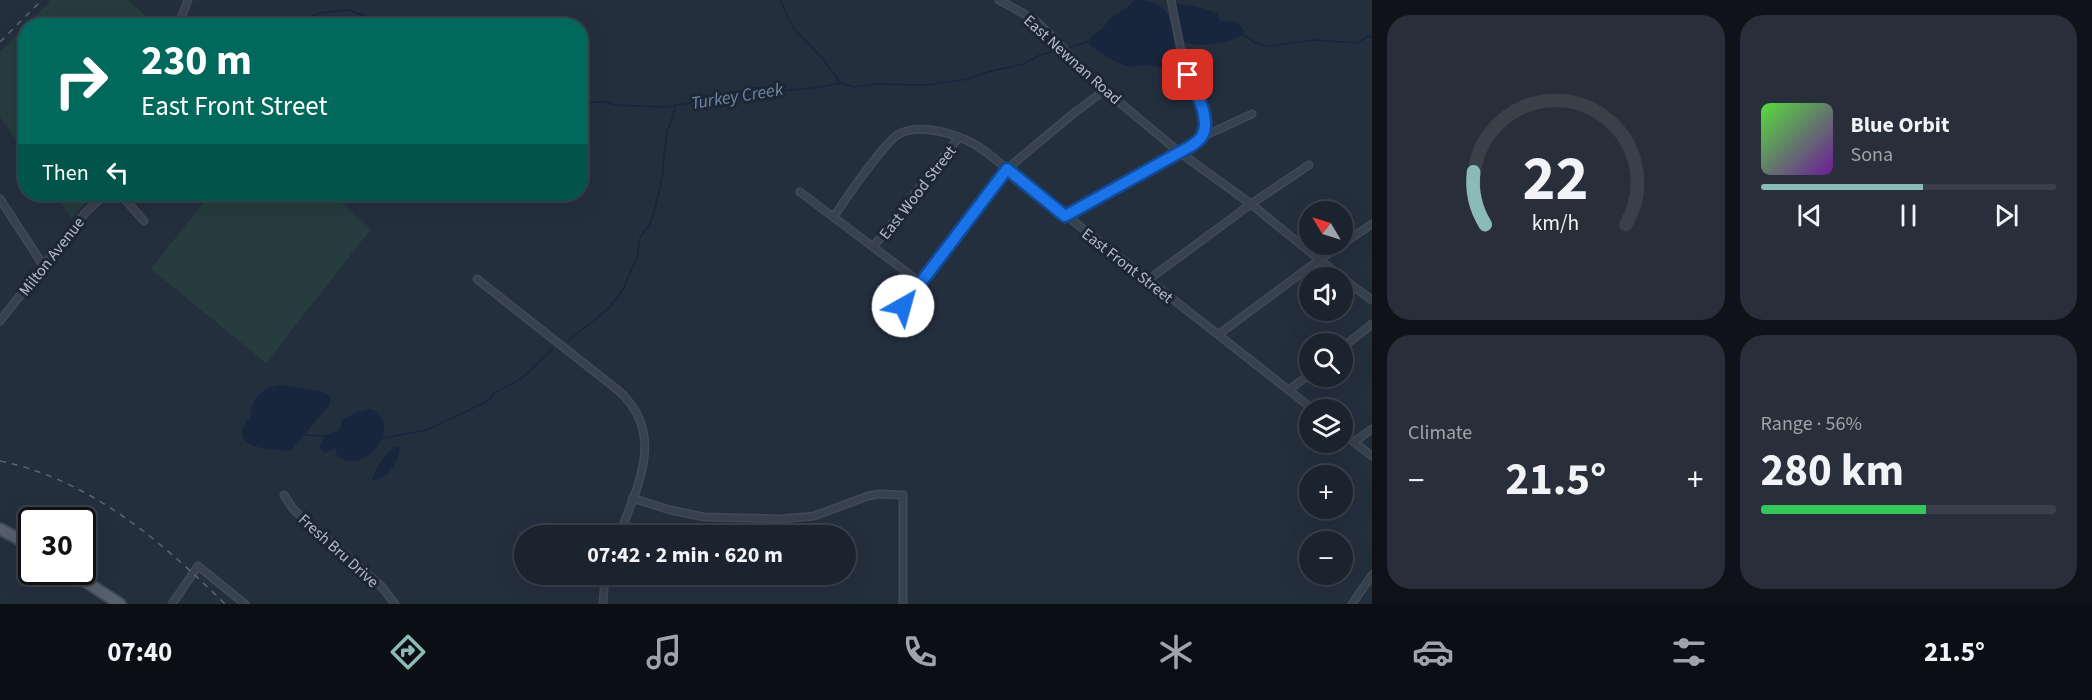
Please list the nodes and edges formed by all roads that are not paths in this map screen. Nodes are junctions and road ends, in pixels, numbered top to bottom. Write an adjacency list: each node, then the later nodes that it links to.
1 (188, 0): 4 (street)
2 (999, 0): 5 (street, East Newnan Road)
3 (1171, 0): 8 (street)
4 (181, 18)
5 (1105, 90): 9 (street, East Newnan Road); 11 (street)
6 (1252, 114): 8 (street)
7 (959, 137): 11 (street, East Front Street); 17 (street, East Front Street); 21 (street, East Wood Street)
8 (1202, 137): 9 (street)
9 (1179, 152): 16 (street, East Newnan Road); 18 (street)
10 (1309, 165): 16 (street)
11 (1007, 169): 18 (street, East Front Street); 27 (street)
12 (800, 192): 17 (street)
13 (1, 201): 23 (street)
14 (98, 201): 23 (street, Milton Avenue)
15 (126, 201): 19 (street)
16 (1251, 204): 22 (street, East Newnan Road); 26 (street)
17 (834, 216): 21 (street)
18 (1065, 216): 26 (street, East Front Street)
19 (144, 221)
20 (1372, 224): 22 (street)
21 (874, 246): 27 (street)
22 (1319, 260): 24 (street, East Newnan Road); 33 (street)
23 (43, 265): 31 (street, Milton Avenue)
24 (1328, 267)
25 (477, 279): 42 (street)
26 (1148, 280): 33 (street, East Front Street)
27 (921, 283): 30 (street)
28 (1353, 286): 29 (street, East Newnan Road)
29 (1372, 300)
30 (903, 306)
31 (0, 321)
32 (1372, 324): 34 (street)
33 (1219, 334): 36 (street, East Front Street)
34 (1353, 339)
35 (1299, 382): 36 (street)
36 (1290, 389): 37 (street, East Front Street)
37 (1301, 399)
38 (1372, 429): 39 (street)
39 (1354, 442): 40 (street)
40 (1372, 456)
41 (284, 495): 52 (street, Fresh Bru Drive)
42 (633, 498): 43 (street); 54 (street)
43 (623, 525)
44 (0, 529): 45 (main road)
45 (18, 539)
46 (1372, 575): 55 (street)
47 (90, 585): 49 (main road)
48 (604, 585): 53 (street)
49 (120, 604)
50 (172, 604): 51 (street)
51 (245, 604)
52 (395, 604)
53 (603, 604)
54 (903, 604)
55 (1352, 604)

